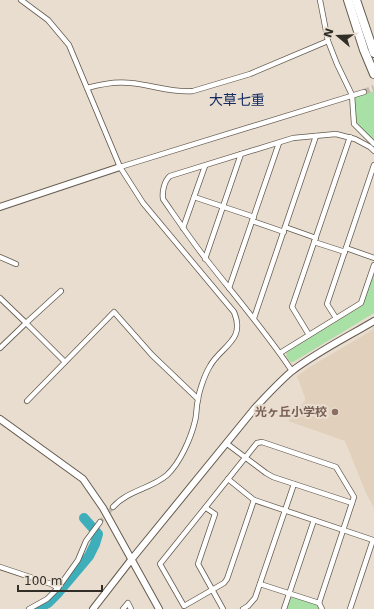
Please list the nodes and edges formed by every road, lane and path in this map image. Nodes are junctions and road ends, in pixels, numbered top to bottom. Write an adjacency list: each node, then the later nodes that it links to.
1 (21, 0): 8 (street)
2 (320, 0): 5 (street)
3 (348, 0): 7 (highway)
4 (356, 0): 6 (highway)
5 (328, 40): 8 (street); 10 (street)
6 (374, 53)
7 (374, 74)
8 (87, 88): 19 (street)
9 (364, 92): 10 (street)
10 (352, 95): 14 (street); 19 (street)
11 (316, 136): 12 (street); 13 (street); 25 (street)
12 (350, 137): 15 (street); 26 (street)
13 (279, 142): 16 (street); 23 (street)
14 (374, 144)
15 (374, 151)
16 (241, 154): 18 (street); 22 (street)
17 (374, 165): 27 (street)
18 (205, 166): 20 (street); 24 (street)
19 (120, 167): 21 (street); 45 (street)
20 (194, 197): 22 (street); 24 (street)
21 (0, 207)
22 (223, 207): 23 (street); 29 (street)
23 (253, 219): 25 (street); 33 (street)
24 (183, 228): 29 (street)
25 (284, 230): 26 (street); 36 (street)
26 (315, 240): 27 (street); 40 (street)
27 (345, 250): 30 (street); 37 (street)
28 (0, 257): 31 (street)
29 (206, 258): 33 (street)
30 (374, 258)
31 (16, 264)
32 (374, 265): 37 (street)
33 (230, 288): 36 (street)
34 (61, 291): 39 (street)
35 (0, 298): 39 (street)
36 (254, 318): 42 (street)
37 (336, 318): 40 (street)
38 (374, 321): 44 (street)
39 (26, 323): 41 (street); 43 (street)
40 (309, 335): 42 (street)
41 (0, 348)
42 (280, 354): 44 (street)
43 (65, 362): 45 (street); 46 (street)
44 (292, 371): 48 (street)
45 (198, 399): 54 (street)
46 (27, 401)
47 (0, 419): 60 (street)
48 (226, 443): 49 (street); 60 (street)
49 (245, 457): 50 (street); 51 (street); 53 (street)
50 (228, 479): 52 (street); 55 (street)
51 (294, 484): 53 (street); 56 (street)
52 (254, 500): 56 (street); 64 (street)
53 (352, 503): 59 (street)
54 (113, 507)
55 (206, 508): 64 (street); 64 (street)
56 (284, 510): 57 (street); 62 (street)
57 (314, 520): 59 (street); 65 (street)
58 (100, 522): 63 (street)
59 (344, 530): 66 (street); 76 (street)
60 (131, 560): 68 (street); 71 (street)
61 (0, 567): 63 (street)
62 (260, 584): 65 (street); 73 (street)
63 (58, 588): 67 (street)
64 (212, 590): 72 (street)
65 (289, 594): 66 (street); 74 (street)
66 (318, 603): 75 (street)
67 (29, 609)
68 (93, 609)
69 (123, 609): 70 (street)
70 (131, 609)
71 (159, 609)
72 (223, 609)
73 (243, 609)
74 (284, 609)
75 (322, 609)
76 (350, 609)

